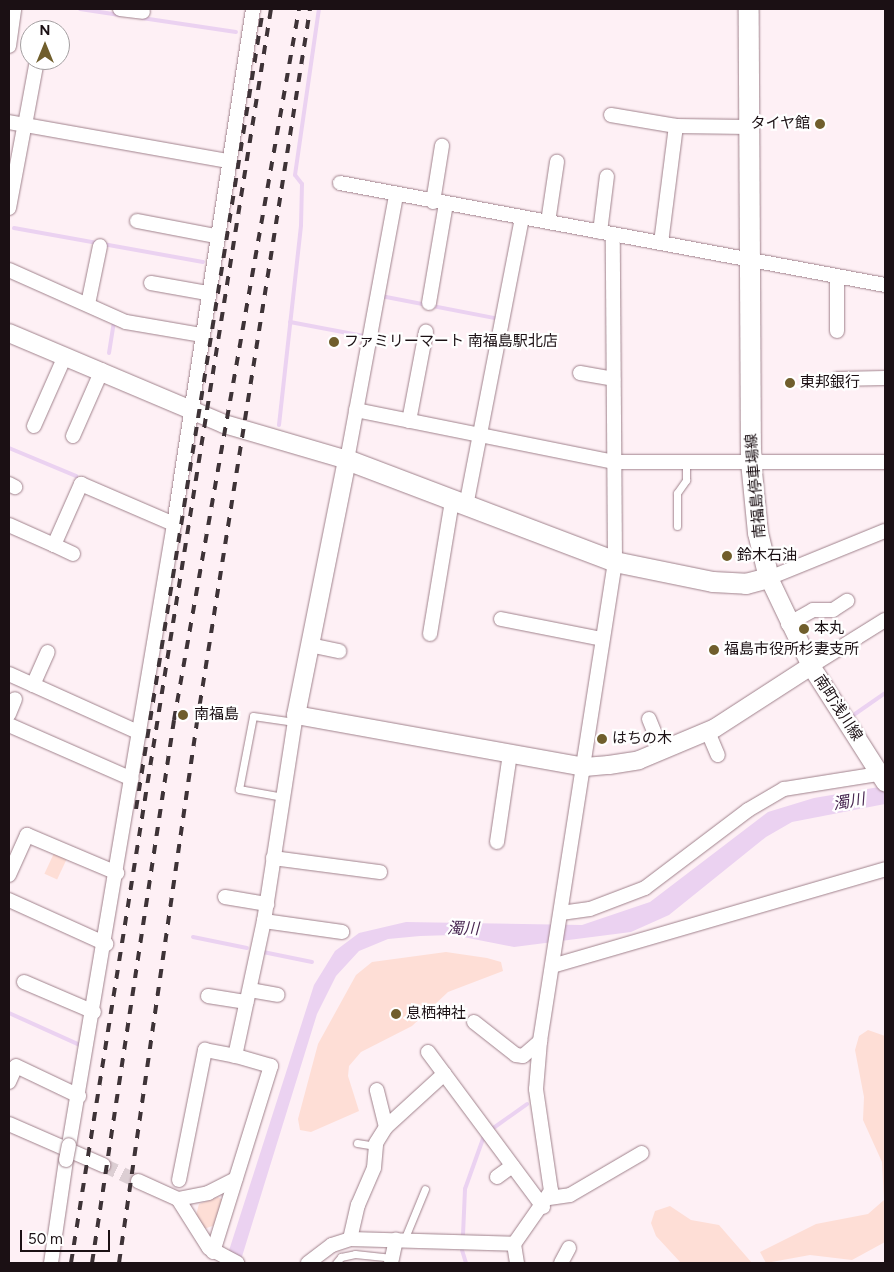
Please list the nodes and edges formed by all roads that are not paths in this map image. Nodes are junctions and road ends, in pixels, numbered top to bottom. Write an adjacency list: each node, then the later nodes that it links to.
1 (14, 9): 6 (street)
2 (120, 9): 5 (street)
3 (253, 9): 14 (street)
4 (750, 9): 12 (main road, 南福島停車場線)
5 (143, 12)
6 (9, 46)
7 (35, 70): 10 (street)
8 (611, 115): 11 (street)
9 (9, 122): 10 (street)
10 (25, 126): 14 (street); 20 (street)
11 (676, 126): 12 (street); 26 (street)
12 (748, 127): 28 (main road, 南福島停車場線)
13 (442, 146): 19 (street)
14 (228, 161): 25 (street)
15 (557, 162): 23 (street)
16 (607, 176): 24 (street)
17 (340, 183): 18 (street)
18 (396, 195): 19 (street); 47 (street)
19 (440, 203): 21 (street); 34 (street)
20 (9, 208)
21 (522, 218): 23 (street); 50 (street)
22 (137, 221): 25 (street)
23 (548, 222): 24 (street)
24 (606, 234): 26 (street); 44 (street)
25 (216, 236): 33 (street)
26 (661, 243): 28 (street)
27 (100, 246): 35 (street)
28 (748, 261): 30 (street); 53 (main road, 南福島停車場線)
29 (9, 270): 35 (street)
30 (837, 277): 32 (street); 36 (street)
31 (151, 284): 33 (street)
32 (885, 285)
33 (207, 293): 39 (street)
34 (429, 303)
35 (88, 304): 39 (street)
36 (837, 331)
37 (426, 332): 48 (street)
38 (9, 333): 40 (street)
39 (201, 334): 46 (street)
40 (65, 356): 41 (street); 49 (street)
41 (102, 370): 46 (street); 51 (street)
42 (580, 373): 44 (street)
43 (885, 378): 45 (street)
44 (613, 379): 54 (street)
45 (837, 379)
46 (190, 410): 52 (street); 58 (street)
47 (356, 410): 48 (street); 52 (street)
48 (410, 421): 50 (street)
49 (34, 426)
50 (480, 435): 54 (street); 57 (street)
51 (73, 436)
52 (347, 460): 57 (main road); 72 (street)
53 (751, 461): 55 (street); 56 (street); 65 (main road, 南福島停車場線)
54 (613, 462): 55 (street); 64 (street)
55 (686, 462): 60 (lane)
56 (885, 462)
57 (459, 503): 64 (main road); 70 (street)
58 (174, 524): 62 (street); 84 (street)
59 (9, 525): 62 (street)
60 (677, 526)
61 (885, 531): 65 (street)
62 (54, 545): 63 (street)
63 (73, 554)
64 (615, 562): 65 (main road); 71 (street)
65 (769, 578): 69 (street, 南町浅川線)
66 (847, 601): 69 (street)
67 (501, 619): 71 (street)
68 (885, 620): 75 (street)
69 (788, 624): 75 (street, 南町浅川線)
70 (430, 634)
71 (602, 639): 88 (street)
72 (310, 645): 73 (street); 80 (street)
73 (339, 651)
74 (48, 652): 77 (street)
75 (811, 666): 83 (street); 89 (street, 南町浅川線)
76 (9, 674): 77 (street)
77 (33, 685): 84 (street)
78 (15, 699): 79 (street)
79 (9, 714)
80 (296, 718): 86 (street); 91 (street); 91 (lane)
81 (649, 719): 85 (street)
82 (9, 725): 90 (street)
83 (708, 732): 85 (street); 87 (street)
84 (140, 733): 90 (street)
85 (662, 752): 88 (street)
86 (510, 754): 88 (street); 92 (street)
87 (718, 755)
88 (585, 767): 101 (street)
89 (884, 777): 101 (street)
90 (132, 779): 96 (street)
91 (283, 797): 93 (street)
92 (497, 842)
93 (273, 858): 95 (street); 100 (street)
94 (885, 870): 105 (street)
95 (380, 872)
96 (117, 873): 97 (street); 104 (street)
97 (9, 875)
98 (225, 896): 100 (street)
99 (9, 900): 104 (street)
100 (267, 904): 102 (street)
101 (560, 917): 105 (street)
102 (264, 921): 103 (street); 109 (street)
103 (342, 932)
104 (106, 944): 110 (street)
105 (552, 966): 112 (street)
106 (24, 982): 110 (street)
107 (278, 995): 109 (street)
108 (208, 996): 109 (street)
109 (249, 996): 114 (street)
110 (94, 1012): 118 (street)
111 (474, 1022): 112 (street)
112 (540, 1041): 132 (street)
113 (428, 1052): 115 (street)
114 (235, 1056): 127 (street); 128 (street)
115 (444, 1074): 120 (street); 125 (street)
116 (9, 1082): 118 (street)
117 (377, 1090): 120 (street)
118 (79, 1096): 139 (street, bridge)
119 (9, 1124): 124 (street)
120 (386, 1127): 122 (street)
121 (357, 1143): 122 (lane)
122 (376, 1146): 133 (street)
123 (642, 1153): 132 (street)
124 (103, 1166)
125 (512, 1166): 126 (street); 132 (street)
126 (497, 1177)
127 (236, 1179): 131 (street); 137 (street)
128 (179, 1180)
129 (138, 1181): 131 (street)
130 (425, 1189): 134 (lane)
131 (178, 1199): 137 (street)
132 (546, 1203): 135 (street)
133 (350, 1239): 134 (street); 141 (street)
134 (400, 1240): 135 (street); 138 (street)
135 (514, 1244): 143 (street)
136 (569, 1248): 144 (street)
137 (216, 1254): 140 (street)
138 (391, 1261): 142 (lane)
139 (51, 1263)
140 (237, 1263)
141 (308, 1263)
142 (336, 1263)
143 (517, 1263)
144 (560, 1263)

